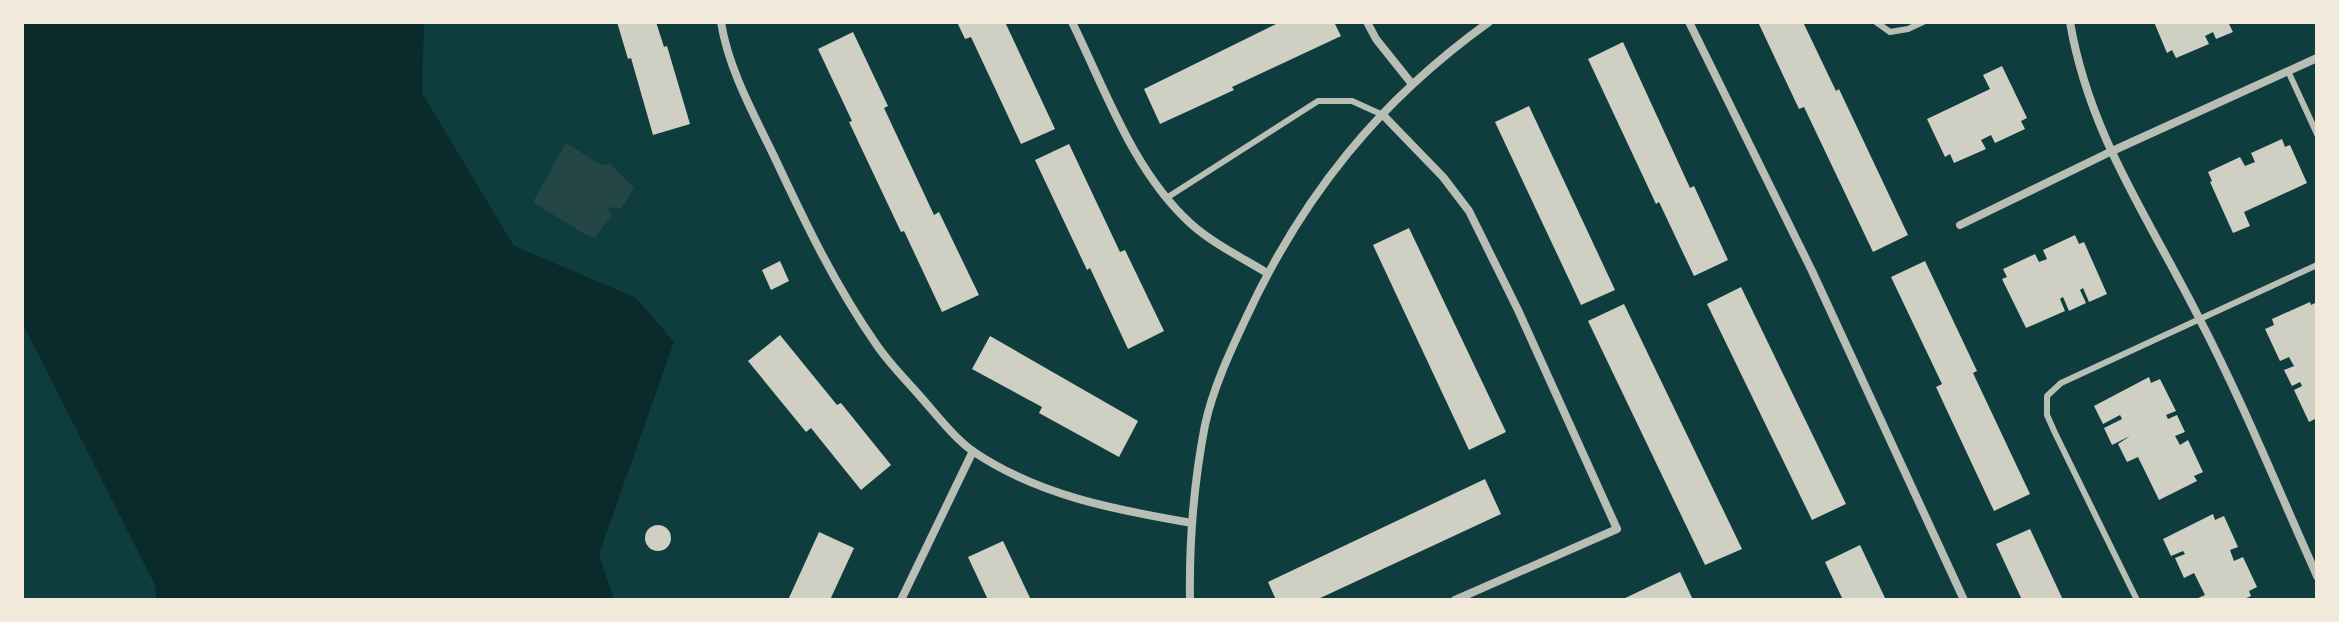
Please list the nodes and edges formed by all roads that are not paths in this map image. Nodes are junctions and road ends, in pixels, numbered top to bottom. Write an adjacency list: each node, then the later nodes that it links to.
1 (721, 22): 20 (street)
2 (1072, 22): 15 (street)
3 (1367, 22): 11 (street)
4 (1489, 22): 11 (street)
5 (1689, 22): 26 (street)
6 (1876, 22): 7 (lane)
7 (1923, 22)
8 (2070, 22): 14 (street)
9 (2317, 58): 10 (street)
10 (2288, 71): 13 (lane); 14 (street)
11 (1412, 84): 12 (street)
12 (1383, 115): 15 (lane); 18 (street); 25 (street)
13 (2317, 134)
14 (2110, 152): 16 (street); 19 (street)
15 (1168, 197): 18 (street)
16 (1960, 225)
17 (2317, 265): 19 (lane)
18 (1267, 273): 21 (street)
19 (2199, 318): 22 (street); 27 (lane)
20 (973, 451): 21 (street); 23 (street)
21 (1192, 523): 24 (street)
22 (2317, 576)
23 (901, 600)
24 (1190, 600)
25 (1455, 600)
26 (1964, 600)
27 (2137, 600)

